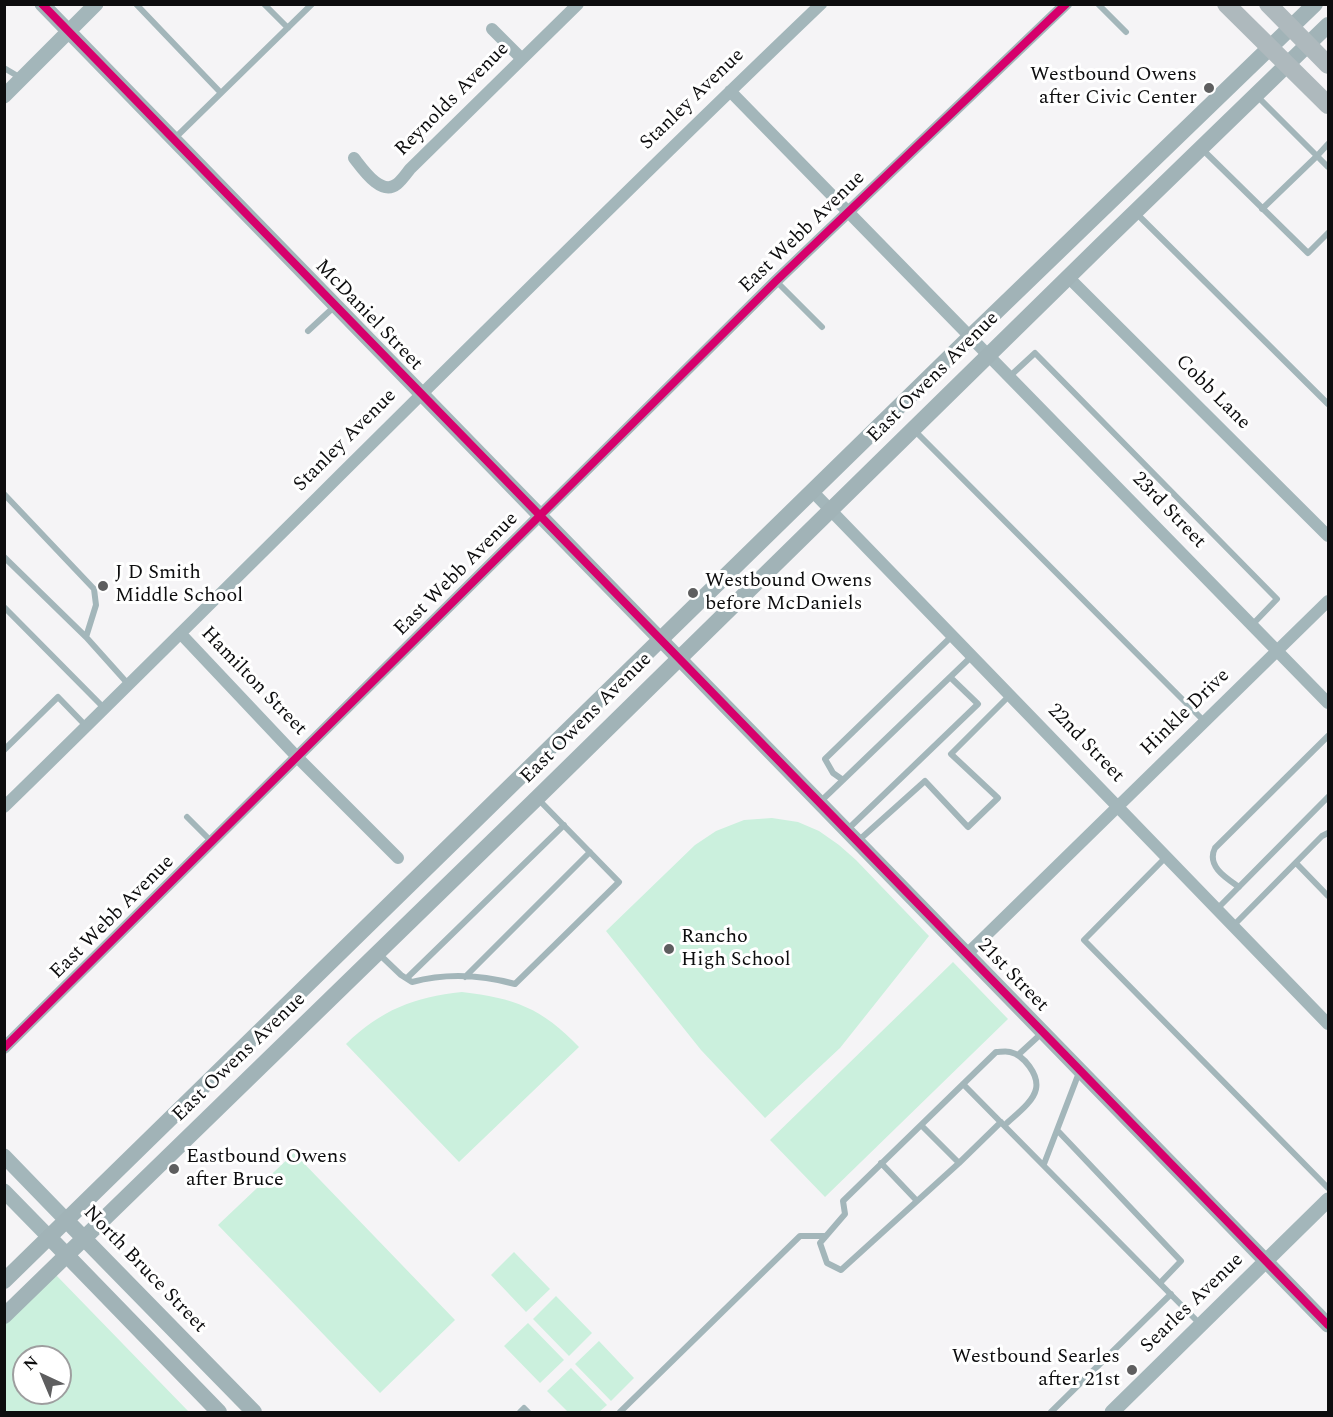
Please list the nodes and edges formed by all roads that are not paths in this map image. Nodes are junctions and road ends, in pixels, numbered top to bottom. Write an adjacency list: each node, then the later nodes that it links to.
1 (42, 4): 16 (street, McDaniel Street)
2 (96, 4): 16 (street)
3 (136, 4): 25 (lane)
4 (264, 4): 14 (lane)
5 (312, 4): 14 (lane)
6 (578, 4): 20 (street, Reynolds Avenue)
7 (820, 4): 24 (street, Stanley Avenue)
8 (1066, 4): 36 (street, East Webb Avenue)
9 (1098, 4): 17 (lane)
10 (1227, 4): 19 (main road)
11 (1268, 4): 18 (main road)
12 (1315, 4): 18 (main road, East Owens Avenue)
13 (1329, 25): 18 (main road, East Owens Avenue)
14 (288, 28): 25 (lane)
15 (492, 29): 20 (street)
16 (69, 32): 23 (street); 29 (street, McDaniel Street)
17 (1125, 32)
18 (1299, 35): 19 (main road, East Owens Avenue); 19 (main road, East Owens Avenue); 21 (main road)
19 (1279, 55): 26 (main road, East Owens Avenue); 28 (main road); 44 (main road, East Owens Avenue)
20 (522, 59): 33 (street, Reynolds Avenue)
21 (1329, 65)
22 (4, 68): 23 (lane)
23 (22, 78): 27 (street)
24 (730, 91): 36 (street, 23rd Street); 46 (street, Stanley Avenue)
25 (221, 93): 29 (lane)
26 (1256, 94): 31 (main road, East Owens Avenue); 32 (lane)
27 (4, 96)
28 (1329, 105)
29 (173, 139): 41 (street, McDaniel Street)
30 (1329, 144): 32 (lane)
31 (1201, 147): 35 (lane); 37 (main road, East Owens Avenue)
32 (1317, 156): 34 (lane); 35 (lane)
33 (354, 158)
34 (1329, 167)
35 (1262, 209): 38 (lane)
36 (848, 212): 40 (street, East Webb Avenue); 44 (street, 23rd Street)
37 (1135, 212): 39 (main road, East Owens Avenue); 47 (lane)
38 (1329, 233)
39 (1068, 276): 44 (main road, East Owens Avenue); 53 (street, Cobb Lane)
40 (776, 281): 42 (lane); 52 (street, East Webb Avenue)
41 (335, 306): 43 (lane); 46 (street, McDaniel Street)
42 (822, 327)
43 (308, 331)
44 (979, 346): 45 (street, 23rd Street); 48 (main road, East Owens Avenue); 49 (main road, East Owens Avenue)
45 (1009, 377): 57 (street, 23rd Street); 57 (lane)
46 (421, 393): 52 (street, McDaniel Street); 58 (street, Stanley Avenue)
47 (1329, 404)
48 (913, 429): 51 (main road, East Owens Avenue); 69 (lane)
49 (813, 492): 51 (street, 22nd Street); 61 (main road, East Owens Avenue)
50 (4, 494): 60 (lane)
51 (831, 510): 59 (street, 22nd Street); 61 (main road, East Owens Avenue)
52 (540, 515): 61 (street, McDaniel Street); 73 (street, East Webb Avenue)
53 (1329, 536)
54 (4, 557): 60 (lane)
55 (1329, 601): 62 (street, Hinkle Drive)
56 (4, 607): 68 (lane)
57 (1252, 625): 62 (street, 23rd Street)
58 (181, 634): 65 (street, Stanley Avenue); 73 (street, Hamilton Street)
59 (952, 636): 63 (street, 22nd Street); 75 (lane)
60 (86, 637): 65 (lane)
61 (670, 649): 74 (main road, East Owens Avenue); 77 (main road, East Owens Avenue); 78 (street, 21st Street)
62 (1277, 650): 67 (street, 23rd Street); 69 (street, Hinkle Drive)
63 (972, 656): 64 (lane); 66 (street, 22nd Street)
64 (950, 676): 75 (lane); 83 (lane)
65 (129, 685): 68 (street, Stanley Avenue)
66 (1010, 695): 80 (street, 22nd Street); 86 (lane)
67 (1329, 703)
68 (105, 709): 70 (street, Stanley Avenue)
69 (1205, 722): 80 (street, Hinkle Drive)
70 (87, 727): 72 (lane); 79 (street, Stanley Avenue)
71 (1329, 736): 91 (lane)
72 (4, 750)
73 (298, 758): 85 (street, East Webb Avenue); 89 (street, Hamilton Street)
74 (537, 763): 77 (main road); 116 (main road, East Owens Avenue)
75 (843, 780): 78 (lane)
76 (1329, 797): 91 (lane)
77 (537, 798): 82 (lane); 95 (main road, East Owens Avenue)
78 (820, 802): 83 (street, 21st Street)
79 (4, 807)
80 (1118, 807): 88 (street, 22nd Street); 96 (street, Hinkle Drive)
81 (187, 817): 85 (lane)
82 (564, 825): 87 (lane); 98 (lane)
83 (847, 830): 86 (street, 21st Street)
84 (1329, 833): 90 (lane)
85 (213, 842): 101 (street, East Webb Avenue)
86 (858, 842): 96 (street, 21st Street)
87 (590, 852): 97 (lane); 97 (lane)
88 (1166, 856): 93 (street, 22nd Street); 112 (lane)
89 (398, 858)
90 (1296, 863): 92 (lane); 94 (lane)
91 (1239, 887): 93 (lane)
92 (1329, 896)
93 (1217, 909): 94 (street, 22nd Street)
94 (1233, 926): 99 (street, 22nd Street)
95 (378, 953): 98 (lane); 119 (main road, East Owens Avenue)
96 (967, 954): 100 (street, 21st Street)
97 (465, 977): 98 (lane)
98 (407, 978)
99 (1329, 1024)
100 (1043, 1032): 102 (lane); 103 (street, 21st Street)
101 (4, 1048)
102 (1018, 1055): 104 (lane); 105 (lane)
103 (1080, 1070): 107 (lane); 121 (street, 21st Street)
104 (963, 1084): 105 (lane); 106 (lane)
105 (1003, 1124): 109 (lane); 111 (lane)
106 (921, 1125): 109 (lane); 110 (lane)
107 (1058, 1131): 111 (lane); 123 (lane)
108 (4, 1156): 116 (street, North Bruce Street)
109 (959, 1163): 115 (lane)
110 (881, 1164): 115 (lane); 117 (lane)
111 (1044, 1164): 123 (lane)
112 (1329, 1188)
113 (4, 1191): 118 (street)
114 (1329, 1200): 121 (street, Searles Avenue)
115 (917, 1201): 117 (lane)
116 (67, 1221): 118 (main road, East Owens Avenue); 119 (main road, North Bruce Street)
117 (826, 1236): 132 (lane)
118 (49, 1237): 120 (main road); 122 (main road, East Owens Avenue)
119 (84, 1238): 120 (main road, East Owens Avenue); 129 (main road, North Bruce Street)
120 (67, 1255): 125 (main road, East Owens Avenue); 128 (main road)
121 (1267, 1262): 126 (street, Searles Avenue); 127 (street, 21st Street)
122 (4, 1281)
123 (1160, 1282): 124 (lane)
124 (1171, 1294): 126 (lane); 133 (lane)
125 (4, 1316)
126 (1202, 1325): 134 (street, Searles Avenue)
127 (1329, 1325)
128 (219, 1413)
129 (254, 1413)
130 (520, 1413): 131 (lane)
131 (528, 1413)
132 (620, 1413)
133 (1051, 1413)
134 (1112, 1413)

